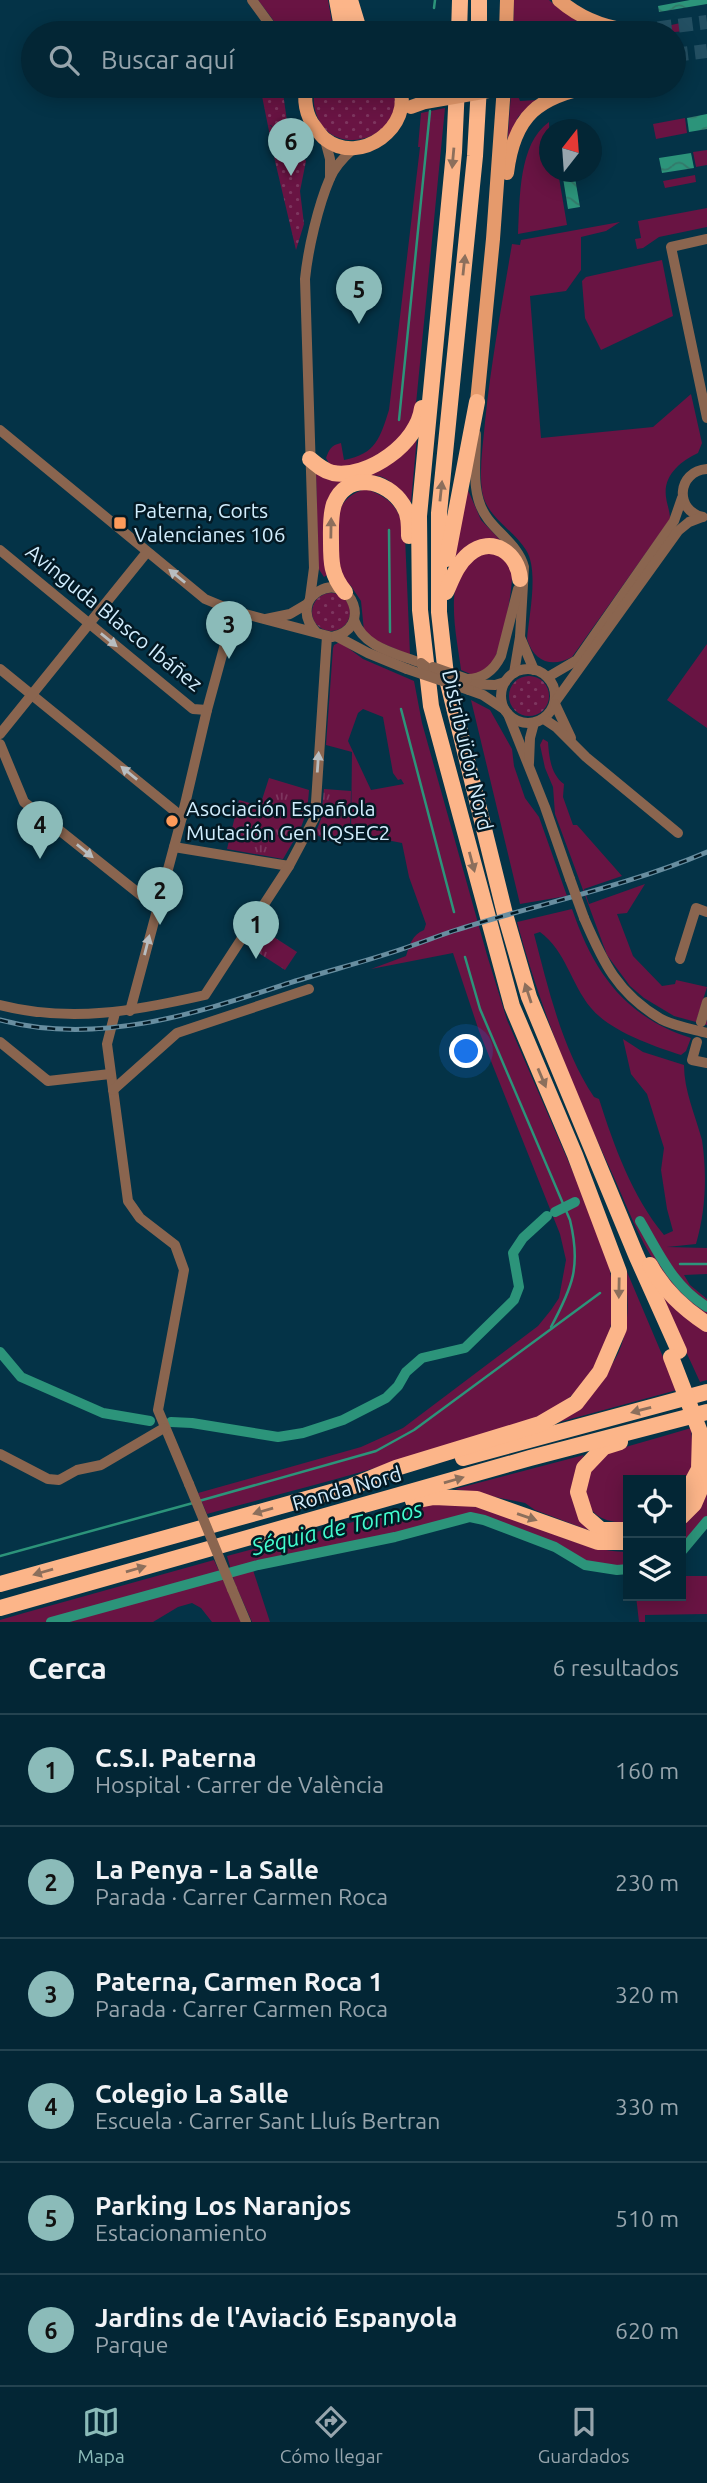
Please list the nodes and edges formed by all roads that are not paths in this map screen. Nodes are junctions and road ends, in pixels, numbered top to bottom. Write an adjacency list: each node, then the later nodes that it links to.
1 (252, 0): 9 (street)
2 (337, 0): 10 (highway)
3 (350, 0): 11 (highway)
4 (452, 0): 12 (highway)
5 (460, 0): 13 (highway)
6 (479, 0): 14 (highway)
7 (507, 0): 15 (main road)
8 (559, 0): 16 (main road)
9 (267, 21)
10 (341, 21)
11 (356, 21)
12 (453, 21)
13 (459, 21)
14 (479, 21)
15 (506, 21)
16 (592, 21)
17 (306, 98): 25 (main road)
18 (402, 98): 24 (main road)
19 (448, 98): 24 (main road, bridge)
20 (456, 98): 30 (highway, Distribuïdor Nord, one-way to 30)
21 (478, 98): 62 (highway, Distribuïdor Nord, one-way to 21)
22 (503, 98): 28 (main road)
23 (551, 98): 28 (main road)
24 (406, 111): 26 (main road)
25 (325, 139): 26 (main road); 27 (street)
26 (353, 149): 27 (street)
27 (330, 178): 34 (street)
28 (493, 239): 31 (main road)
29 (707, 239): 32 (street)
30 (435, 344): 34 (highway); 53 (highway, Distribuïdor Nord)
31 (477, 402): 44 (highway); 45 (street)
32 (707, 418)
33 (0, 430): 39 (street)
34 (310, 459): 40 (street)
35 (707, 469): 36 (street)
36 (682, 498): 37 (street); 57 (street)
37 (705, 519): 61 (street)
38 (0, 550): 50 (street, Avinguda Blasco Ibáñez)
39 (147, 552): 47 (street, one-way to 39); 50 (street)
40 (313, 568): 42 (street); 46 (street)
41 (520, 579): 44 (highway); 45 (street); 59 (street)
42 (328, 588): 43 (street); 46 (street)
43 (345, 592): 49 (street); 53 (highway, one-way to 53)
44 (446, 592): 62 (highway)
45 (523, 599): 52 (street)
46 (309, 601): 48 (street); 51 (street)
47 (234, 611): 48 (street); 63 (street)
48 (264, 619): 51 (street)
49 (354, 620): 51 (street); 54 (street)
50 (90, 624): 60 (street); 63 (street, Avinguda Blasco Ibáñez, one-way to 63)
51 (327, 635): 54 (street); 73 (street, one-way to 51)
52 (520, 637): 56 (street); 58 (street)
53 (423, 645): 90 (highway, Distribuïdor Nord, one-way to 90)
54 (407, 663): 59 (street, bridge); 59 (street, bridge)
55 (0, 669): 60 (street)
56 (534, 670): 57 (street); 58 (street)
57 (548, 677): 61 (street)
58 (510, 678): 59 (street); 64 (street)
59 (468, 684): 64 (street)
60 (32, 695): 66 (street); 70 (street, one-way to 60)
61 (555, 703): 65 (street); 68 (street)
62 (455, 705): 89 (highway, Distribuïdor Nord, one-way to 62)
63 (207, 710): 70 (street)
64 (506, 712): 65 (street); 69 (street)
65 (539, 721): 68 (street); 69 (street)
66 (0, 734)
67 (0, 744): 74 (street, one-way to 74)
68 (574, 744): 71 (street)
69 (529, 766): 83 (street, bridge)
70 (181, 817): 72 (street)
71 (678, 833)
72 (174, 847): 73 (street); 74 (street)
73 (289, 866): 80 (street)
74 (157, 908): 80 (street, one-way to 74)
75 (707, 912): 76 (street)
76 (680, 959)
77 (309, 989): 88 (street)
78 (0, 1005): 81 (street)
79 (706, 1005): 82 (street)
80 (131, 1012): 81 (street)
81 (115, 1013): 87 (street)
82 (701, 1022)
83 (707, 1033)
84 (0, 1042): 87 (street)
85 (696, 1042): 86 (street)
86 (707, 1063)
87 (110, 1074): 88 (street)
88 (113, 1090): 96 (street)
89 (591, 1147): 91 (highway); 92 (highway)
90 (575, 1155): 92 (highway); 99 (highway, one-way to 99)
91 (707, 1324)
92 (675, 1354): 95 (highway); 100 (highway, bridge)
93 (707, 1392): 99 (highway, Ronda Nord, one-way to 99)
94 (707, 1413): 101 (highway, Ronda Nord, one-way to 94); 102 (highway)
95 (707, 1423)
96 (164, 1428): 97 (street); 106 (street, bridge)
97 (0, 1454)
98 (707, 1474): 100 (highway)
99 (352, 1486): 104 (highway, Ronda Nord, one-way to 104)
100 (686, 1501)
101 (317, 1519): 103 (highway, one-way to 103); 105 (highway, Ronda Nord, one-way to 101)
102 (623, 1530)
103 (623, 1542)
104 (0, 1584)
105 (0, 1608)
106 (246, 1622)

